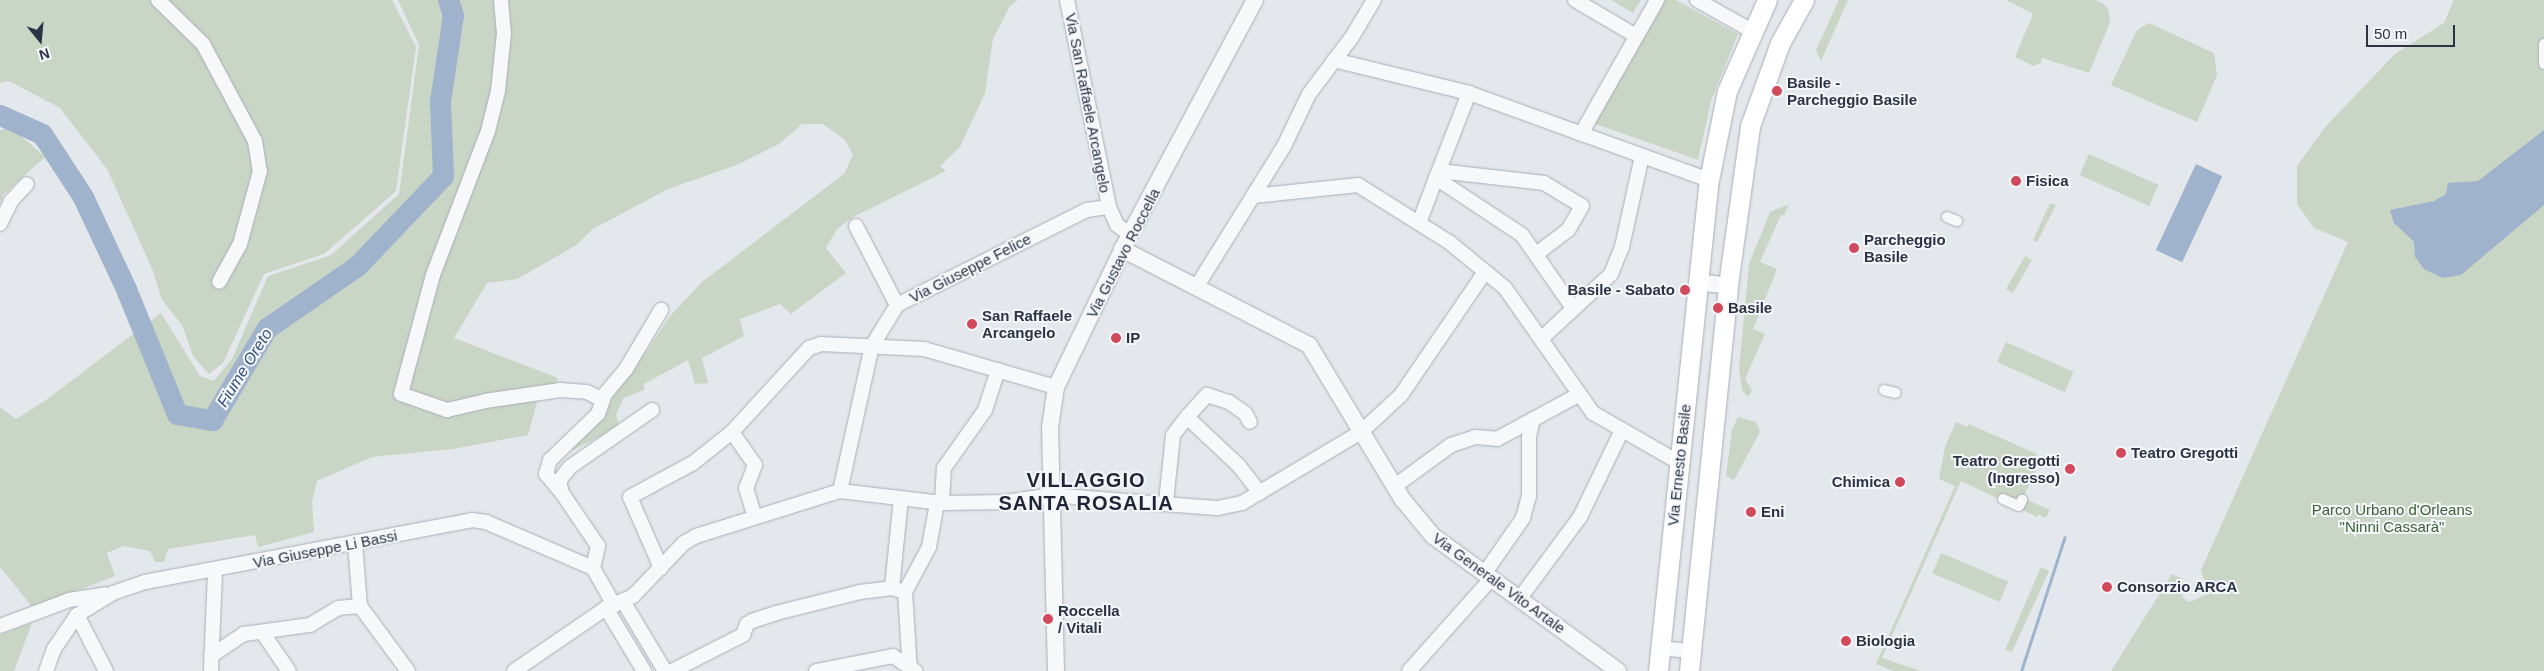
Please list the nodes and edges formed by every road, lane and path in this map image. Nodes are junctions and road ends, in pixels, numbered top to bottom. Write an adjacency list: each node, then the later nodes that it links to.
1 (158, 0): 33 (street)
2 (501, 0): 47 (street)
3 (1067, 0): 23 (street, Via San Raffaele Arcangelo)
4 (1255, 0): 29 (street, Via Gustavo Roccella)
5 (1374, 0): 14 (street)
6 (1575, 0): 12 (street)
7 (1657, 0): 12 (street)
8 (1697, 0): 11 (street)
9 (1767, 0): 11 (main road, Via Ernesto Basile)
10 (1804, 0): 36 (main road, Via Ernesto Basile)
11 (1752, 31): 20 (main road, Via Ernesto Basile)
12 (1636, 36): 17 (street)
13 (2544, 44): 15 (street)
14 (1334, 60): 16 (street); 22 (street)
15 (2544, 64)
16 (1469, 93): 17 (street); 19 (street)
17 (1581, 134): 18 (street)
18 (1642, 156): 20 (street); 38 (street)
19 (1438, 175): 26 (street); 31 (street); 31 (street)
20 (1709, 180): 34 (main road, Via Ernesto Basile)
21 (27, 184): 27 (street)
22 (1253, 196): 26 (street); 35 (street)
23 (1109, 207): 29 (street); 37 (street, Via Giuseppe Felice)
24 (1947, 217): 25 (street)
25 (1957, 221)
26 (1419, 223): 32 (street)
27 (0, 224)
28 (856, 226): 37 (street)
29 (1130, 234): 30 (street, Via Gustavo Roccella)
30 (1122, 249): 35 (street, Via Generale Vito Artale); 43 (street, Via Gustavo Roccella)
31 (1536, 254): 38 (street)
32 (1485, 272): 40 (street); 54 (street)
33 (219, 282)
34 (1697, 282): 36 (street); 55 (main road, Via Ernesto Basile)
35 (1197, 286): 54 (street, Via Generale Vito Artale)
36 (1728, 286): 81 (main road, Via Ernesto Basile)
37 (897, 305): 41 (street, Via Giuseppe Felice)
38 (1573, 308): 40 (street)
39 (661, 310): 47 (street)
40 (1542, 338): 46 (street)
41 (872, 346): 42 (street); 53 (street); 57 (street, Via Giuseppe Felice)
42 (998, 370): 43 (street); 65 (street)
43 (1056, 388): 60 (street, Via Gustavo Roccella)
44 (1884, 390): 45 (street)
45 (1896, 393)
46 (1580, 394): 51 (street); 52 (street)
47 (603, 400): 58 (street)
48 (652, 410): 58 (street)
49 (1187, 417): 50 (street); 59 (street); 64 (street)
50 (1250, 422)
51 (1532, 423): 56 (street); 71 (street)
52 (1622, 430): 55 (street); 74 (street)
53 (732, 432): 66 (street); 69 (street)
54 (1361, 432): 56 (street, Via Generale Vito Artale); 59 (street)
55 (1680, 463): 80 (main road, Via Ernesto Basile)
56 (1395, 486): 71 (street, Via Generale Vito Artale)
57 (840, 490): 61 (street); 66 (street)
58 (562, 493): 68 (street)
59 (1260, 493): 64 (street)
60 (1051, 495): 64 (street); 65 (street); 94 (street, Via Gustavo Roccella)
61 (901, 498): 65 (street); 72 (street)
62 (2003, 499): 63 (street)
63 (2022, 500)
64 (1166, 502)
65 (939, 503): 72 (street)
66 (755, 517): 69 (street)
67 (355, 543): 68 (street, Via Giuseppe Li Bassi); 70 (street, Via Giuseppe Li Bassi); 76 (street)
68 (593, 568): 75 (street)
69 (661, 568): 75 (street)
70 (215, 570): 73 (street, Via Giuseppe Li Bassi); 82 (street)
71 (1487, 577): 74 (street, Via Generale Vito Artale); 95 (street)
72 (899, 590): 83 (street); 92 (street)
73 (113, 593): 77 (street, Via Giuseppe Li Bassi); 78 (street)
74 (1520, 598): 96 (street, Via Generale Vito Artale)
75 (615, 605): 89 (street); 90 (street); 91 (street)
76 (360, 606): 79 (street); 88 (street)
77 (77, 615): 84 (street, Via Giuseppe Li Bassi); 85 (street)
78 (0, 626)
79 (262, 632): 82 (street); 87 (street)
80 (1660, 648): 81 (street); 97 (main road, Via Ernesto Basile)
81 (1691, 651): 98 (main road, Via Ernesto Basile)
82 (211, 656): 86 (street)
83 (912, 670): 93 (street)
84 (46, 671)
85 (106, 671)
86 (211, 671)
87 (289, 671)
88 (408, 671)
89 (514, 671)
90 (644, 671)
91 (665, 671)
92 (672, 671)
93 (816, 671)
94 (1056, 671)
95 (1409, 671)
96 (1618, 671)
97 (1658, 671)
98 (1689, 671)

